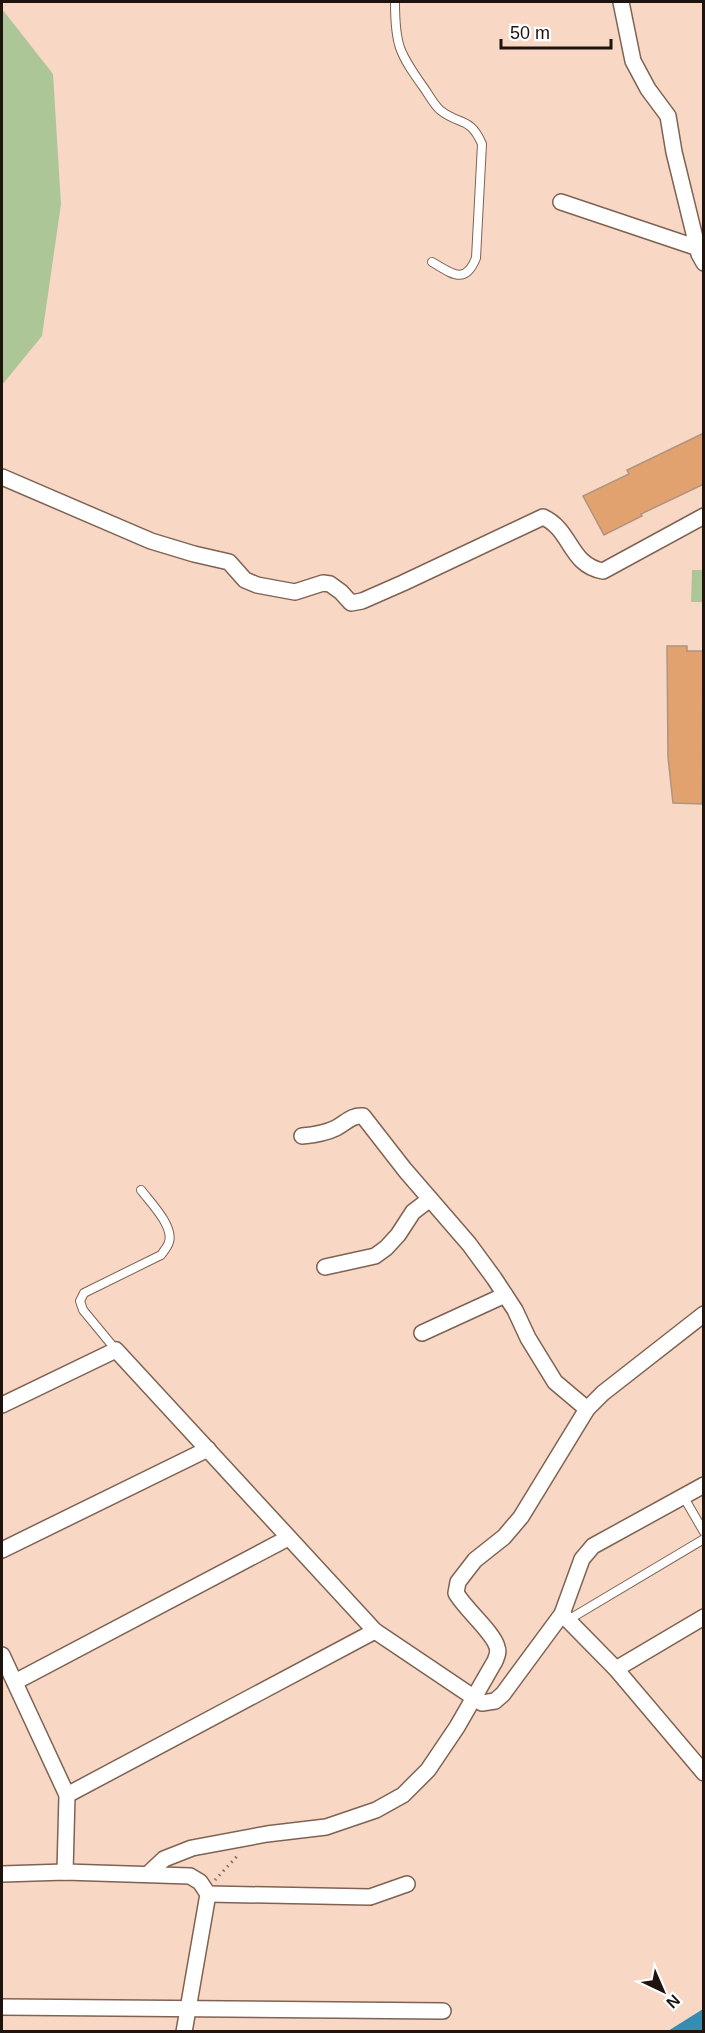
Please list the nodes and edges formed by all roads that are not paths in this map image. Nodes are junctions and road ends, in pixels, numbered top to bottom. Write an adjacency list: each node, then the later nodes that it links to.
1 (395, 2): 5 (lane)
2 (621, 2): 4 (street)
3 (561, 202): 4 (street)
4 (701, 256)
5 (432, 262)
6 (2, 477): 7 (street)
7 (704, 516)
8 (302, 1136): 10 (street)
9 (141, 1190): 15 (lane)
10 (430, 1199): 11 (street); 12 (street)
11 (325, 1267)
12 (505, 1295): 14 (street); 17 (street)
13 (704, 1314): 17 (street)
14 (422, 1333)
15 (116, 1350): 16 (street); 18 (street)
16 (2, 1405)
17 (587, 1409): 31 (street)
18 (208, 1449): 22 (street); 24 (street)
19 (704, 1485): 20 (street)
20 (683, 1496): 21 (lane); 25 (street)
21 (704, 1532)
22 (288, 1538): 27 (street); 30 (street)
23 (704, 1539): 25 (lane)
24 (2, 1550)
25 (565, 1617): 29 (street); 31 (street)
26 (704, 1617): 29 (street)
27 (375, 1631): 31 (street); 34 (street)
28 (2, 1655): 30 (street)
29 (616, 1669): 32 (street)
30 (15, 1682): 34 (street)
31 (473, 1698): 37 (street)
32 (697, 1753): 33 (street)
33 (704, 1773)
34 (67, 1795): 35 (street)
35 (65, 1872): 36 (street); 37 (street)
36 (2, 1874)
37 (148, 1874): 39 (street)
38 (407, 1884): 39 (street)
39 (206, 1892): 41 (street)
40 (2, 2007): 41 (street)
41 (187, 2009): 42 (street); 43 (street)
42 (443, 2011)
43 (184, 2031)

